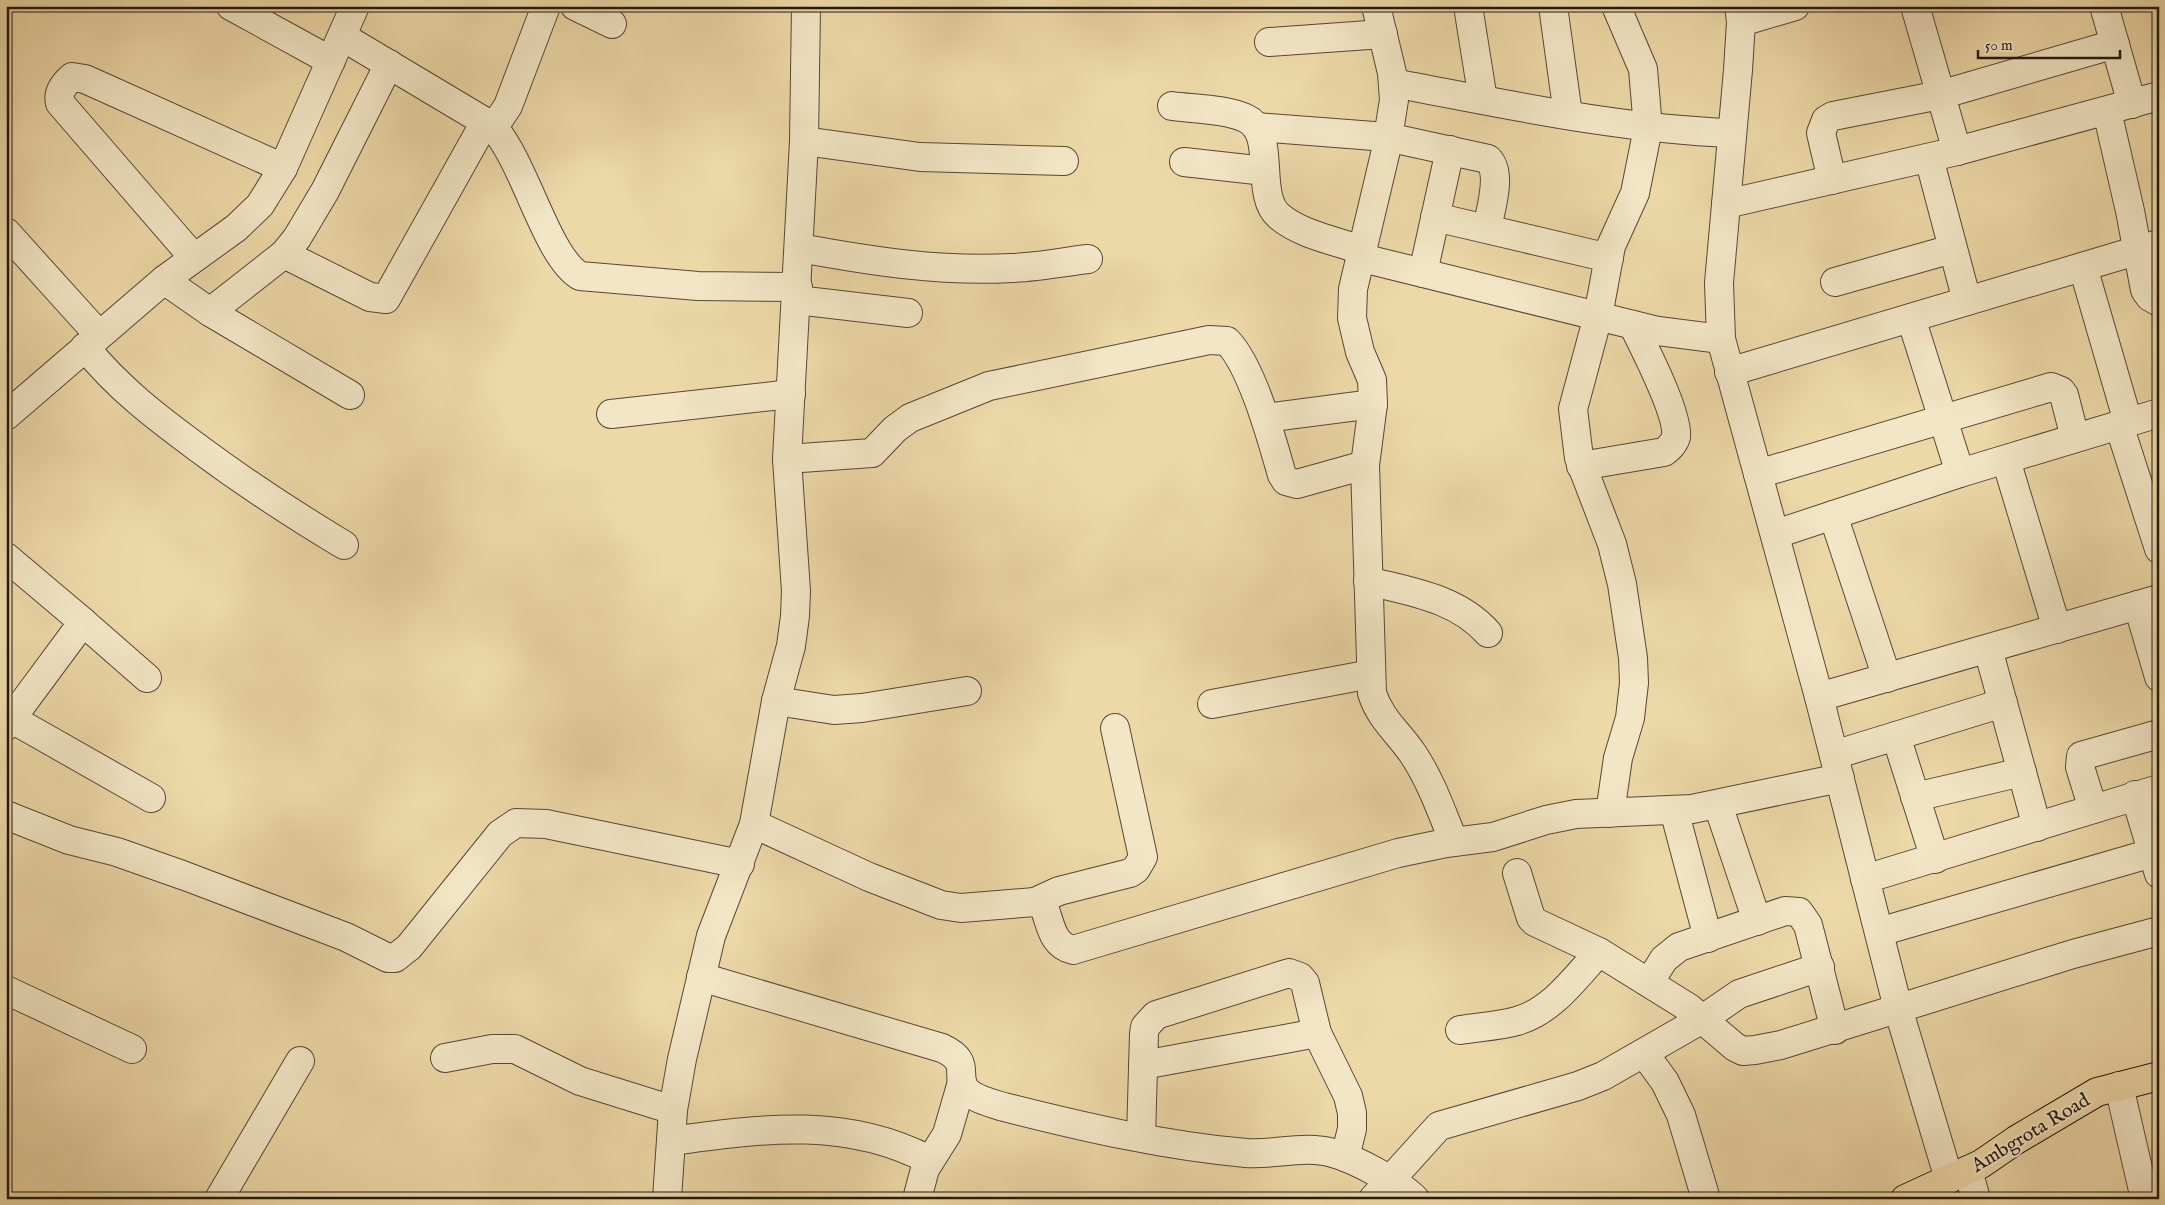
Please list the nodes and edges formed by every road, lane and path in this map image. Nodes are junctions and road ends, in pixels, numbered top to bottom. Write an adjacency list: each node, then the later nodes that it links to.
1 (231, 6): 19 (street)
2 (355, 6): 16 (street)
3 (546, 6): 28 (street)
4 (575, 6): 14 (street)
5 (806, 6): 33 (street)
6 (1376, 6): 15 (street)
7 (1468, 6): 24 (street)
8 (1554, 6): 27 (street)
9 (1616, 6): 30 (street)
10 (1795, 6): 13 (street)
11 (1915, 6): 22 (street)
12 (2104, 6): 18 (street)
13 (1740, 14): 31 (street)
14 (612, 24)
15 (1383, 34): 17 (street); 21 (street)
16 (343, 37): 19 (street); 20 (street)
17 (1269, 42)
18 (2115, 44): 22 (street); 26 (street)
19 (331, 61): 39 (street)
20 (389, 64): 28 (street); 49 (street)
21 (1393, 83): 24 (street); 32 (street)
22 (1940, 95): 35 (street); 41 (street)
23 (2159, 96): 26 (street)
24 (1483, 100): 27 (street)
25 (1172, 106): 29 (street)
26 (2120, 107): 35 (street); 46 (street)
27 (1568, 115): 30 (street)
28 (488, 124): 49 (street); 58 (street)
29 (1256, 127): 32 (street); 40 (street)
30 (1648, 128): 31 (street); 52 (street)
31 (1732, 134): 42 (street)
32 (1388, 137): 34 (street); 50 (street)
33 (804, 140): 37 (street); 47 (street)
34 (1450, 150): 43 (street); 44 (street)
35 (1957, 151): 36 (street)
36 (1929, 158): 41 (street); 48 (street)
37 (1064, 161)
38 (1184, 162): 40 (street)
39 (283, 168): 51 (street); 51 (street)
40 (1265, 171): 50 (street)
41 (1832, 180): 42 (street)
42 (1726, 204): 66 (street)
43 (1435, 217): 44 (street); 55 (street)
44 (1486, 229): 52 (street)
45 (6, 232): 67 (street)
46 (2148, 247): 54 (street); 60 (street)
47 (800, 248): 53 (street); 58 (street)
48 (1952, 249): 57 (street); 59 (street)
49 (284, 254): 61 (street)
50 (1363, 254): 55 (street); 71 (street)
51 (194, 258): 56 (street)
52 (1609, 258): 63 (street)
53 (1088, 259)
54 (2082, 267): 59 (street); 77 (street)
55 (1424, 273): 63 (street)
56 (164, 280): 61 (street); 67 (street)
57 (1835, 282)
58 (798, 294): 62 (street); 69 (street)
59 (1967, 301): 64 (street)
60 (2159, 302)
61 (203, 308): 70 (street)
62 (908, 314)
63 (1598, 316): 65 (street); 82 (street)
64 (1911, 318): 68 (street); 76 (street)
65 (1633, 325): 66 (street); 82 (street)
66 (1721, 339): 68 (street)
67 (92, 341): 73 (street); 87 (street)
68 (1729, 372): 83 (street)
69 (791, 394): 74 (street); 79 (street)
70 (350, 396)
71 (1373, 404): 75 (street); 81 (street)
72 (2159, 413): 77 (street)
73 (7, 414)
74 (611, 414)
75 (1264, 418): 79 (street); 81 (street)
76 (1943, 420): 78 (street); 83 (street); 84 (street)
77 (2123, 424): 78 (street); 88 (street)
78 (2075, 438): 80 (street)
79 (787, 458): 102 (street)
80 (2006, 460): 84 (street); 93 (street)
81 (1365, 465): 90 (street)
82 (1581, 466): 117 (street)
83 (1758, 474): 86 (street)
84 (1960, 474): 85 (street)
85 (1833, 515): 86 (street); 99 (street)
86 (1776, 534): 101 (street)
87 (344, 544)
88 (2159, 549)
89 (6, 557): 92 (street)
90 (1368, 581): 94 (street); 96 (street)
91 (2148, 602): 93 (street); 97 (street)
92 (83, 622): 98 (street); 105 (street)
93 (2057, 629): 95 (street)
94 (1488, 633)
95 (1988, 649): 99 (street); 103 (street)
96 (1371, 674): 104 (street); 121 (street)
97 (2159, 677)
98 (147, 678)
99 (1887, 678): 101 (street)
100 (967, 691): 102 (street)
101 (1819, 697): 109 (street)
102 (776, 701): 119 (street)
103 (2003, 703): 108 (street); 110 (street)
104 (1212, 704)
105 (9, 722): 112 (street)
106 (1115, 728): 127 (street)
107 (2159, 734): 115 (street)
108 (1896, 736): 109 (street); 113 (street)
109 (1837, 766): 114 (street); 126 (street)
110 (2022, 772): 113 (street); 120 (street)
111 (2147, 792): 115 (street); 123 (street)
112 (151, 798)
113 (1916, 798): 122 (street)
114 (1718, 804): 116 (street); 128 (street)
115 (2093, 809): 120 (street)
116 (1674, 810): 117 (street); 131 (street)
117 (1610, 813): 121 (street)
118 (6, 815): 124 (street)
119 (754, 824): 124 (street); 127 (street)
120 (2037, 827): 122 (street)
121 (1454, 842): 127 (street)
122 (1935, 859): 126 (street)
123 (2156, 863): 130 (street)
124 (740, 864): 134 (street)
125 (1517, 873): 132 (street)
126 (1865, 879): 130 (street)
127 (1035, 902)
128 (1757, 921): 131 (street); 133 (street)
129 (2159, 931): 137 (street)
130 (1879, 932): 137 (street)
131 (1708, 938): 135 (street)
132 (1599, 952): 135 (street); 139 (street)
133 (1820, 967): 138 (street); 140 (street)
134 (701, 977): 148 (street); 150 (street)
135 (1649, 983): 138 (street)
136 (6, 990): 142 (street)
137 (1898, 1008): 140 (street); 155 (street)
138 (1704, 1018): 140 (street); 143 (street)
139 (1460, 1030)
140 (1835, 1030)
141 (1317, 1033): 146 (street); 146 (street); 153 (street)
142 (132, 1049)
143 (1644, 1053): 156 (street); 161 (street)
144 (445, 1058): 150 (street)
145 (300, 1061): 157 (street)
146 (1143, 1065): 151 (street)
147 (2159, 1076): 149 (main road, Ambgrota Road)
148 (962, 1082): 151 (street); 154 (street)
149 (2119, 1086): 155 (main road, Ambgrota Road); 164 (street)
150 (673, 1110): 152 (street)
151 (1141, 1136): 153 (street)
152 (671, 1141): 154 (street); 158 (street)
153 (1345, 1157): 156 (street)
154 (929, 1160): 159 (street)
155 (1958, 1175): 162 (main road, Ambgrota Road); 163 (street)
156 (1380, 1190): 160 (street)
157 (219, 1199)
158 (667, 1199)
159 (917, 1199)
160 (1415, 1199)
161 (1706, 1199)
162 (1905, 1199)
163 (1976, 1199)
164 (2145, 1199)

